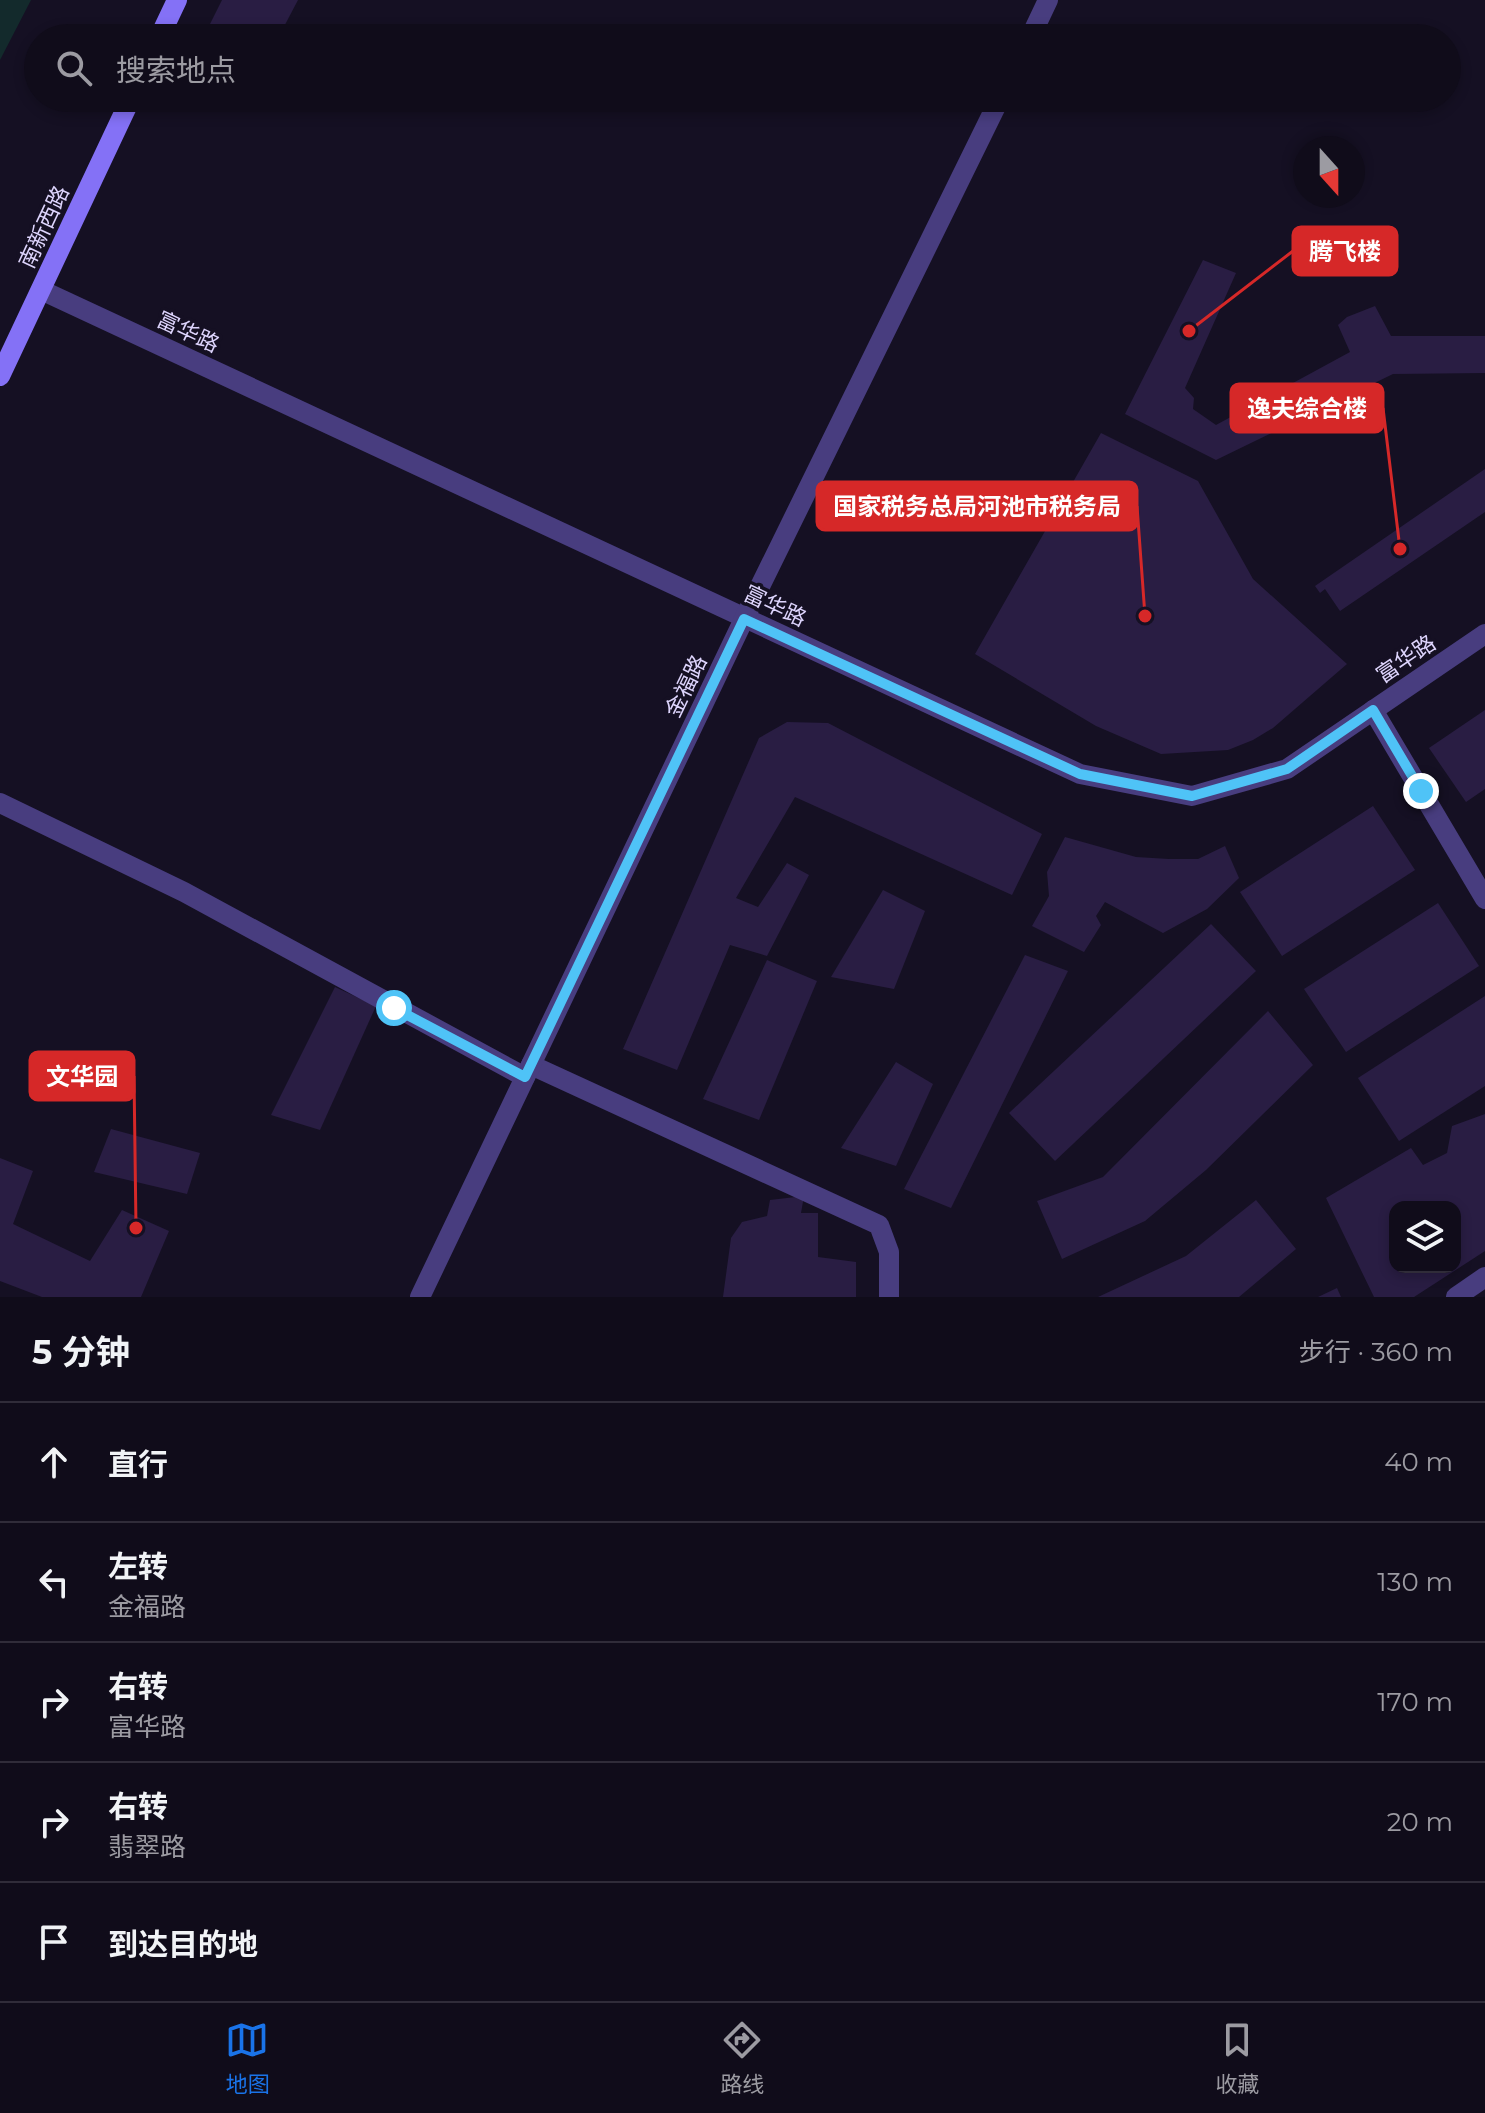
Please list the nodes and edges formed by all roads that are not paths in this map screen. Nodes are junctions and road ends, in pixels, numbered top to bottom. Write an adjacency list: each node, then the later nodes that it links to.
1 (177, 0): 3 (main road)
2 (1048, 0): 4 (street)
3 (166, 24)
4 (1037, 24)
5 (124, 112): 7 (main road, 南新西路)
6 (993, 112): 9 (street, 金福路)
7 (41, 290): 8 (main road, 南新西路); 9 (street, 富华路)
8 (0, 376)
9 (744, 619): 11 (street, 富华路); 14 (street, 金福路)
10 (1485, 634): 11 (street, 富华路)
11 (1373, 710): 13 (street)
12 (0, 803): 14 (street)
13 (1485, 899)
14 (528, 1071): 16 (street, 金福路); 17 (street)
15 (1485, 1277): 18 (street)
16 (420, 1297)
17 (889, 1297)
18 (1456, 1297)

